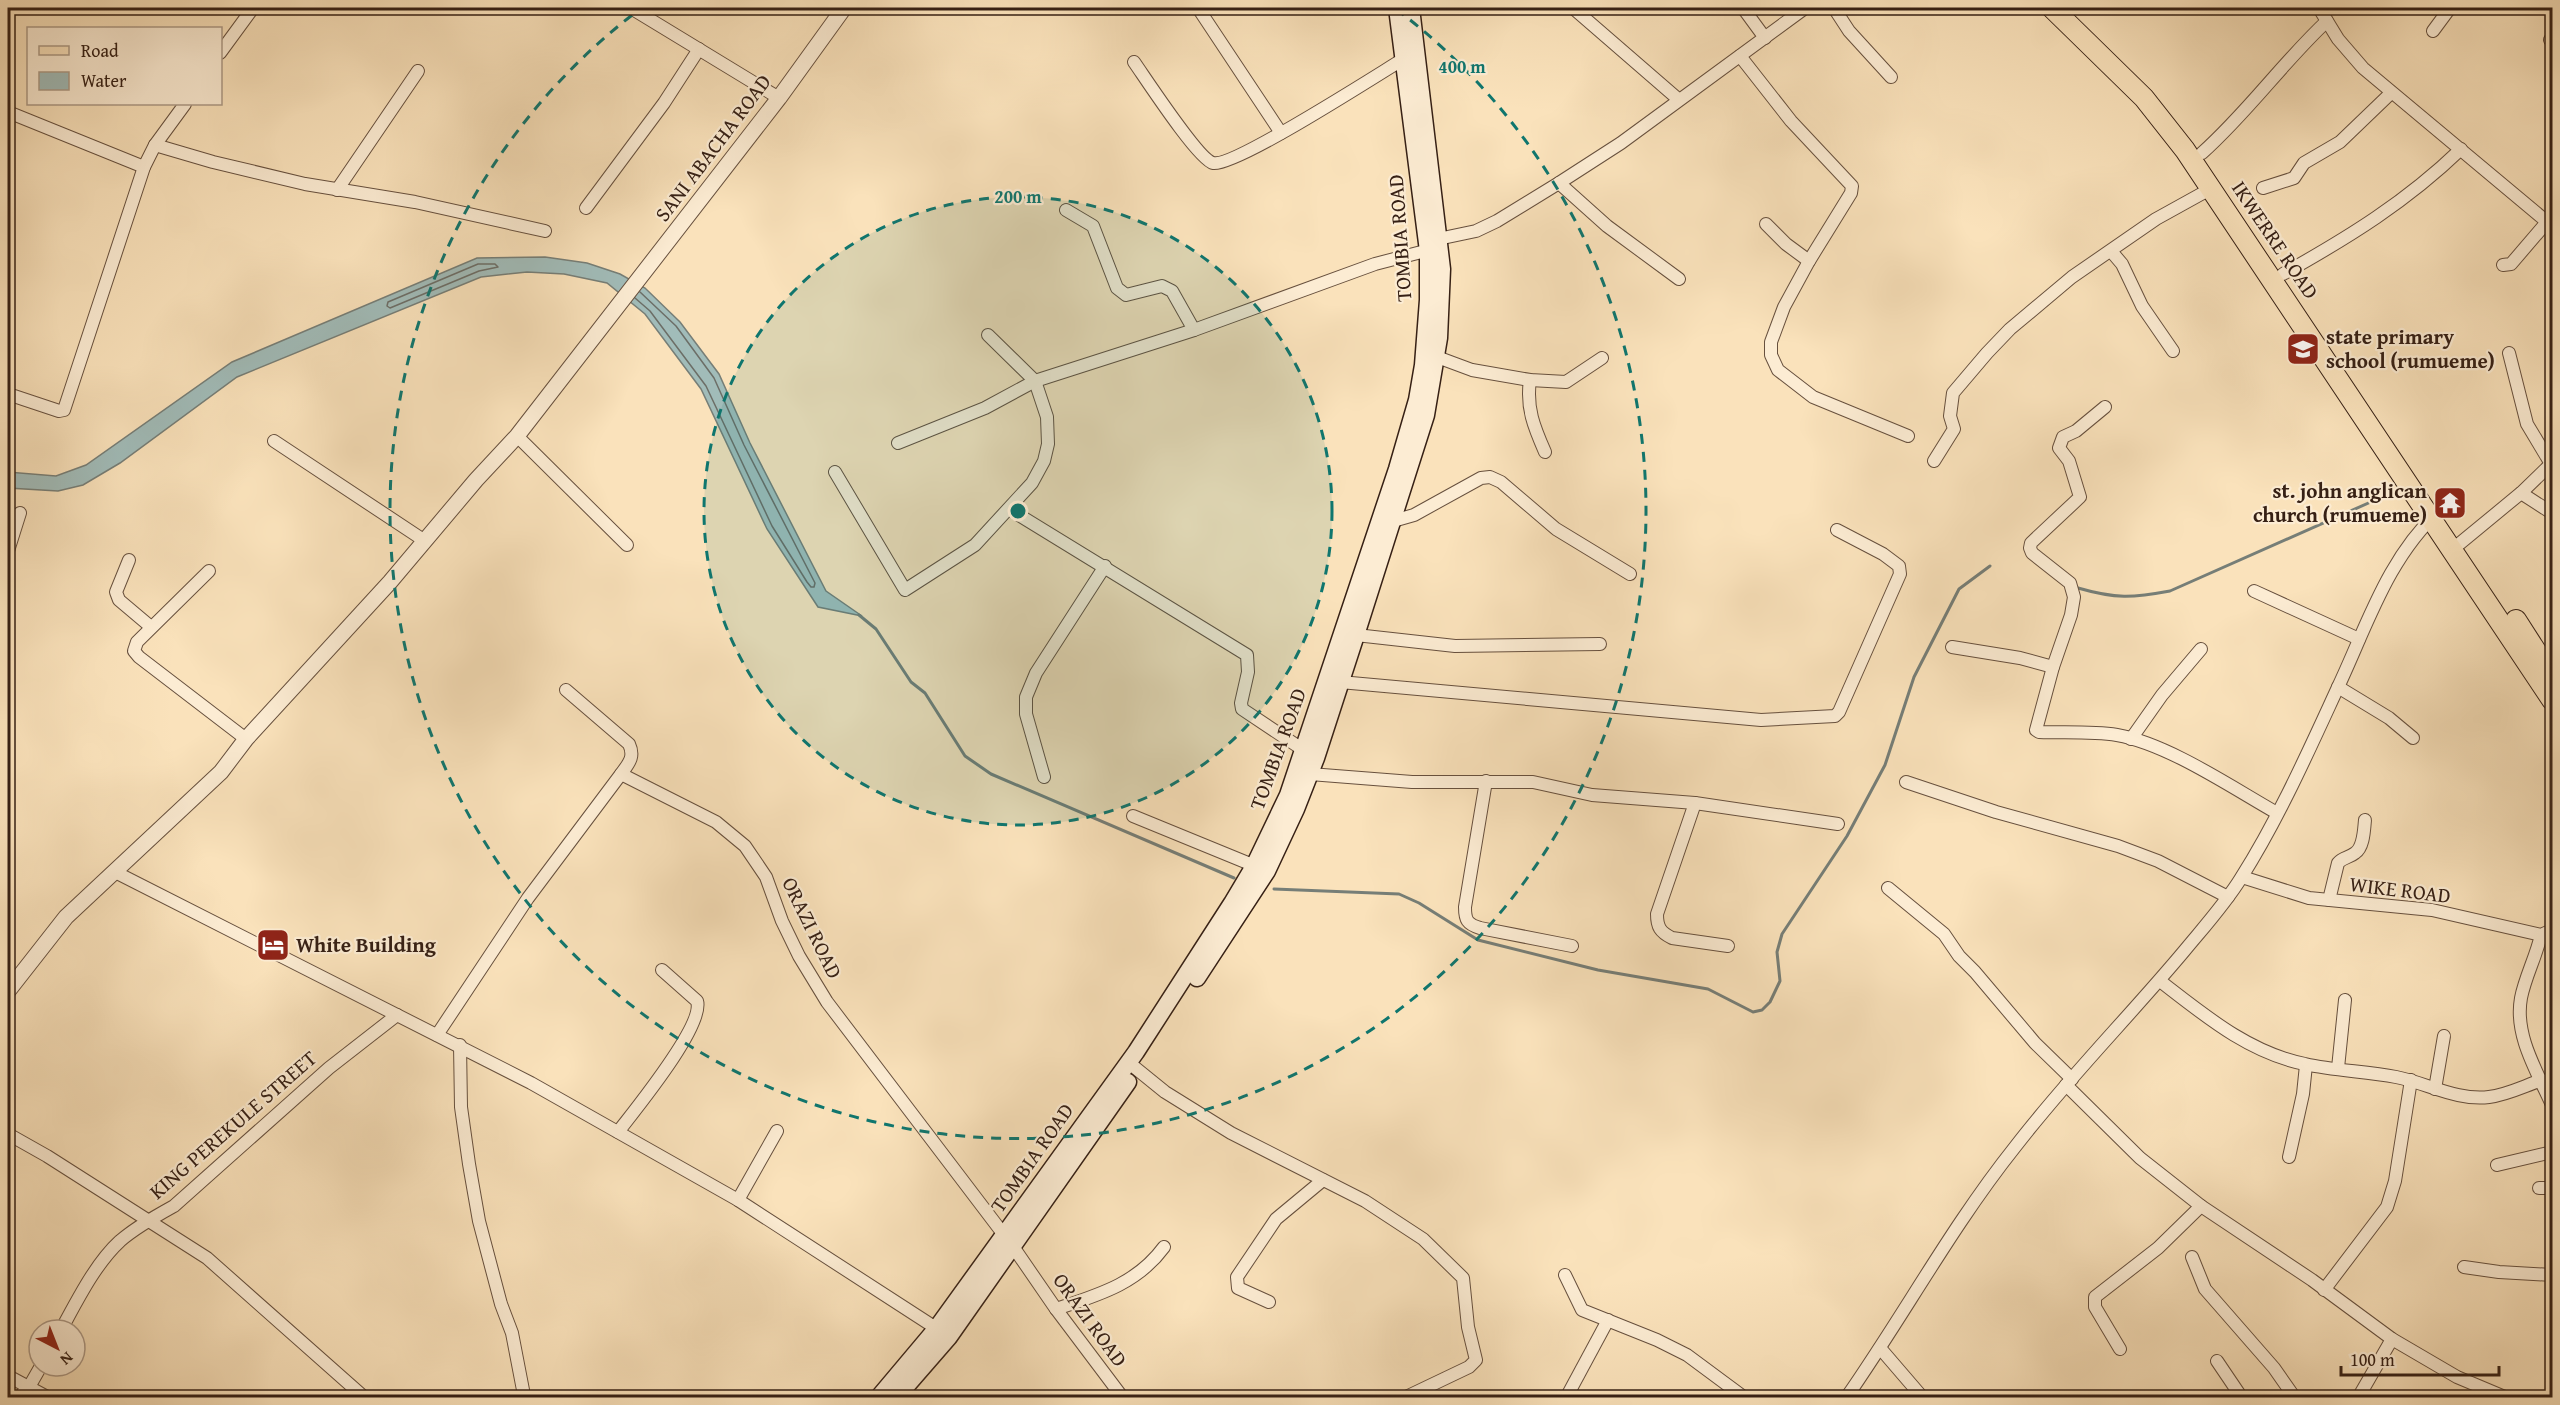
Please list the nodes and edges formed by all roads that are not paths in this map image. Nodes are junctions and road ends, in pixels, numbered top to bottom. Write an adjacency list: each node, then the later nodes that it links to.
1 (253, 8): 19 (street)
2 (631, 8): 18 (street)
3 (844, 8): 26 (street, SANI ABACHA ROAD)
4 (1198, 8): 30 (street)
5 (1397, 8): 20 (main road, TOMBIA ROAD)
6 (1411, 8): 20 (main road, TOMBIA ROAD)
7 (1574, 8): 27 (street)
8 (1743, 8): 17 (street)
9 (1805, 8): 17 (street)
10 (1834, 8): 24 (street)
11 (2052, 8): 36 (main road, IKWERRE ROAD)
12 (2067, 8): 33 (main road, IKWERRE ROAD)
13 (2319, 8): 15 (street)
14 (2450, 8): 16 (street)
15 (2327, 21): 25 (street); 33 (street)
16 (2433, 31)
17 (1765, 38): 21 (street)
18 (699, 49): 26 (street); 39 (street)
19 (222, 50)
20 (1410, 55): 30 (street); 44 (main road, TOMBIA ROAD)
21 (1740, 56): 27 (street); 46 (street)
22 (1134, 62): 30 (street)
23 (418, 71): 38 (street)
24 (1891, 77)
25 (2391, 93): 32 (street); 37 (street)
26 (779, 98): 60 (street, SANI ABACHA ROAD)
27 (1678, 99): 35 (street)
28 (184, 105): 31 (street)
29 (8, 112): 34 (street)
30 (1281, 133)
31 (155, 145): 34 (street); 38 (street)
32 (2461, 149): 42 (street); 48 (street)
33 (2202, 153): 48 (main road, IKWERRE ROAD)
34 (144, 167): 58 (street)
35 (1559, 183): 44 (street); 49 (street)
36 (2212, 188): 45 (street); 71 (main road, IKWERRE ROAD)
37 (2263, 188)
38 (337, 190): 43 (street)
39 (586, 208)
40 (1066, 210): 50 (street)
41 (1766, 224): 46 (street)
42 (2550, 224): 47 (street)
43 (545, 231)
44 (1435, 246): 50 (street); 54 (main road, TOMBIA ROAD); 99 (main road, TOMBIA ROAD)
45 (2111, 251): 52 (street); 65 (street)
46 (1809, 261): 61 (street)
47 (2503, 265)
48 (2283, 274): 71 (main road, IKWERRE ROAD)
49 (1679, 279)
50 (1194, 330): 57 (street)
51 (988, 335): 57 (street)
52 (2173, 351)
53 (2509, 353): 66 (street)
54 (1437, 357): 56 (street); 73 (main road, TOMBIA ROAD)
55 (1602, 358): 56 (street)
56 (1530, 380): 64 (street)
57 (1035, 381): 63 (street); 69 (street)
58 (8, 394)
59 (2104, 407): 90 (street)
60 (517, 436): 75 (street, SANI ABACHA ROAD); 76 (street)
61 (1908, 436)
62 (274, 441): 75 (street)
63 (898, 443)
64 (1545, 452)
65 (1934, 461)
66 (2552, 464): 68 (street)
67 (835, 472): 69 (street)
68 (2521, 493): 72 (street); 77 (street)
69 (1009, 509): 80 (street)
70 (20, 513): 78 (street)
71 (2436, 513): 77 (main road, IKWERRE ROAD); 86 (street)
72 (2553, 513)
73 (1393, 521): 82 (street); 85 (main road, TOMBIA ROAD)
74 (1837, 530): 92 (street)
75 (425, 541): 97 (street, SANI ABACHA ROAD)
76 (627, 545)
77 (2458, 545): 91 (main road, IKWERRE ROAD); 95 (main road, IKWERRE ROAD)
78 (8, 551)
79 (129, 560): 84 (street)
80 (1105, 566): 99 (street); 101 (street)
81 (209, 572): 84 (street)
82 (1630, 574)
83 (2254, 591): 86 (street)
84 (151, 627): 97 (street)
85 (1356, 635): 87 (street); 92 (main road, TOMBIA ROAD)
86 (2359, 639): 93 (street)
87 (1600, 644)
88 (1952, 647): 90 (street)
89 (2201, 650): 98 (street)
90 (2053, 667): 98 (street)
91 (2553, 676)
92 (1340, 682): 99 (main road, TOMBIA ROAD)
93 (2338, 687): 96 (street); 105 (street)
94 (566, 690): 100 (street)
95 (2553, 700)
96 (2413, 738)
97 (246, 739): 110 (street, SANI ABACHA ROAD)
98 (2131, 739): 105 (street)
99 (1310, 761): 102 (street); 109 (main road, TOMBIA ROAD); 109 (main road, TOMBIA ROAD)
100 (621, 774): 123 (street); 146 (street, ORAZI ROAD)
101 (1044, 777)
102 (1486, 781): 104 (street); 116 (street)
103 (1906, 782): 113 (street)
104 (1695, 804): 108 (street); 117 (street)
105 (2277, 813): 111 (street)
106 (1133, 816): 109 (street)
107 (2365, 820): 114 (street)
108 (1838, 824)
109 (1260, 868): 127 (main road, TOMBIA ROAD)
110 (115, 872): 120 (street, SANI ABACHA ROAD); 122 (street)
111 (2242, 877): 113 (street); 114 (street, WIKE ROAD)
112 (1888, 888): 131 (street)
113 (2228, 897): 119 (street)
114 (2329, 900): 115 (street, WIKE ROAD)
115 (2547, 933): 130 (street)
116 (1572, 946)
117 (1728, 946)
118 (662, 970): 135 (street)
119 (2160, 981): 126 (street); 131 (street)
120 (8, 991)
121 (2345, 1000): 128 (street)
122 (397, 1015): 123 (street); 145 (street, KING PEREKULE STREET)
123 (437, 1035): 125 (street)
124 (2444, 1036): 132 (street)
125 (460, 1045): 135 (street); 165 (street)
126 (2306, 1065): 128 (street); 138 (street)
127 (1132, 1066): 140 (street); 146 (main road, TOMBIA ROAD)
128 (2338, 1068): 129 (street)
129 (2411, 1080): 132 (street); 152 (street)
130 (2542, 1080): 132 (street); 133 (street)
131 (2069, 1082): 144 (street); 159 (street)
132 (2435, 1089)
133 (2553, 1106)
134 (777, 1131): 143 (street)
135 (618, 1132): 143 (street)
136 (8, 1134): 145 (street)
137 (2553, 1152): 139 (street)
138 (2289, 1157)
139 (2496, 1165)
140 (1323, 1180): 153 (street); 172 (street)
141 (2539, 1188): 142 (street)
142 (2553, 1188)
143 (738, 1200): 157 (street)
144 (2201, 1206): 152 (street); 160 (street)
145 (150, 1220): 155 (street, KING PEREKULE STREET); 168 (street)
146 (1009, 1242): 154 (street, ORAZI ROAD); 157 (main road, TOMBIA ROAD)
147 (1164, 1247): 154 (street)
148 (2192, 1257): 178 (street)
149 (2464, 1266): 151 (street)
150 (1565, 1275): 156 (street)
151 (2553, 1275)
152 (2324, 1290): 158 (street)
153 (1269, 1302)
154 (1056, 1309): 171 (street, ORAZI ROAD)
155 (68, 1318)
156 (1608, 1320): 173 (street); 174 (street)
157 (942, 1333): 169 (main road, TOMBIA ROAD); 170 (main road, TOMBIA ROAD)
158 (2392, 1339): 179 (street); 180 (street)
159 (1880, 1348): 175 (street); 176 (street)
160 (2120, 1349)
161 (2217, 1361): 177 (street)
162 (8, 1376): 164 (street)
163 (34, 1378): 164 (street)
164 (29, 1387): 166 (street); 167 (street)
165 (523, 1390)
166 (18, 1398)
167 (49, 1398)
168 (365, 1398)
169 (878, 1398)
170 (896, 1398)
171 (1123, 1398)
172 (1404, 1398)
173 (1566, 1398)
174 (1745, 1398)
175 (1846, 1398)
176 (1923, 1398)
177 (2242, 1398)
178 (2295, 1398)
179 (2358, 1398)
180 (2507, 1398)

